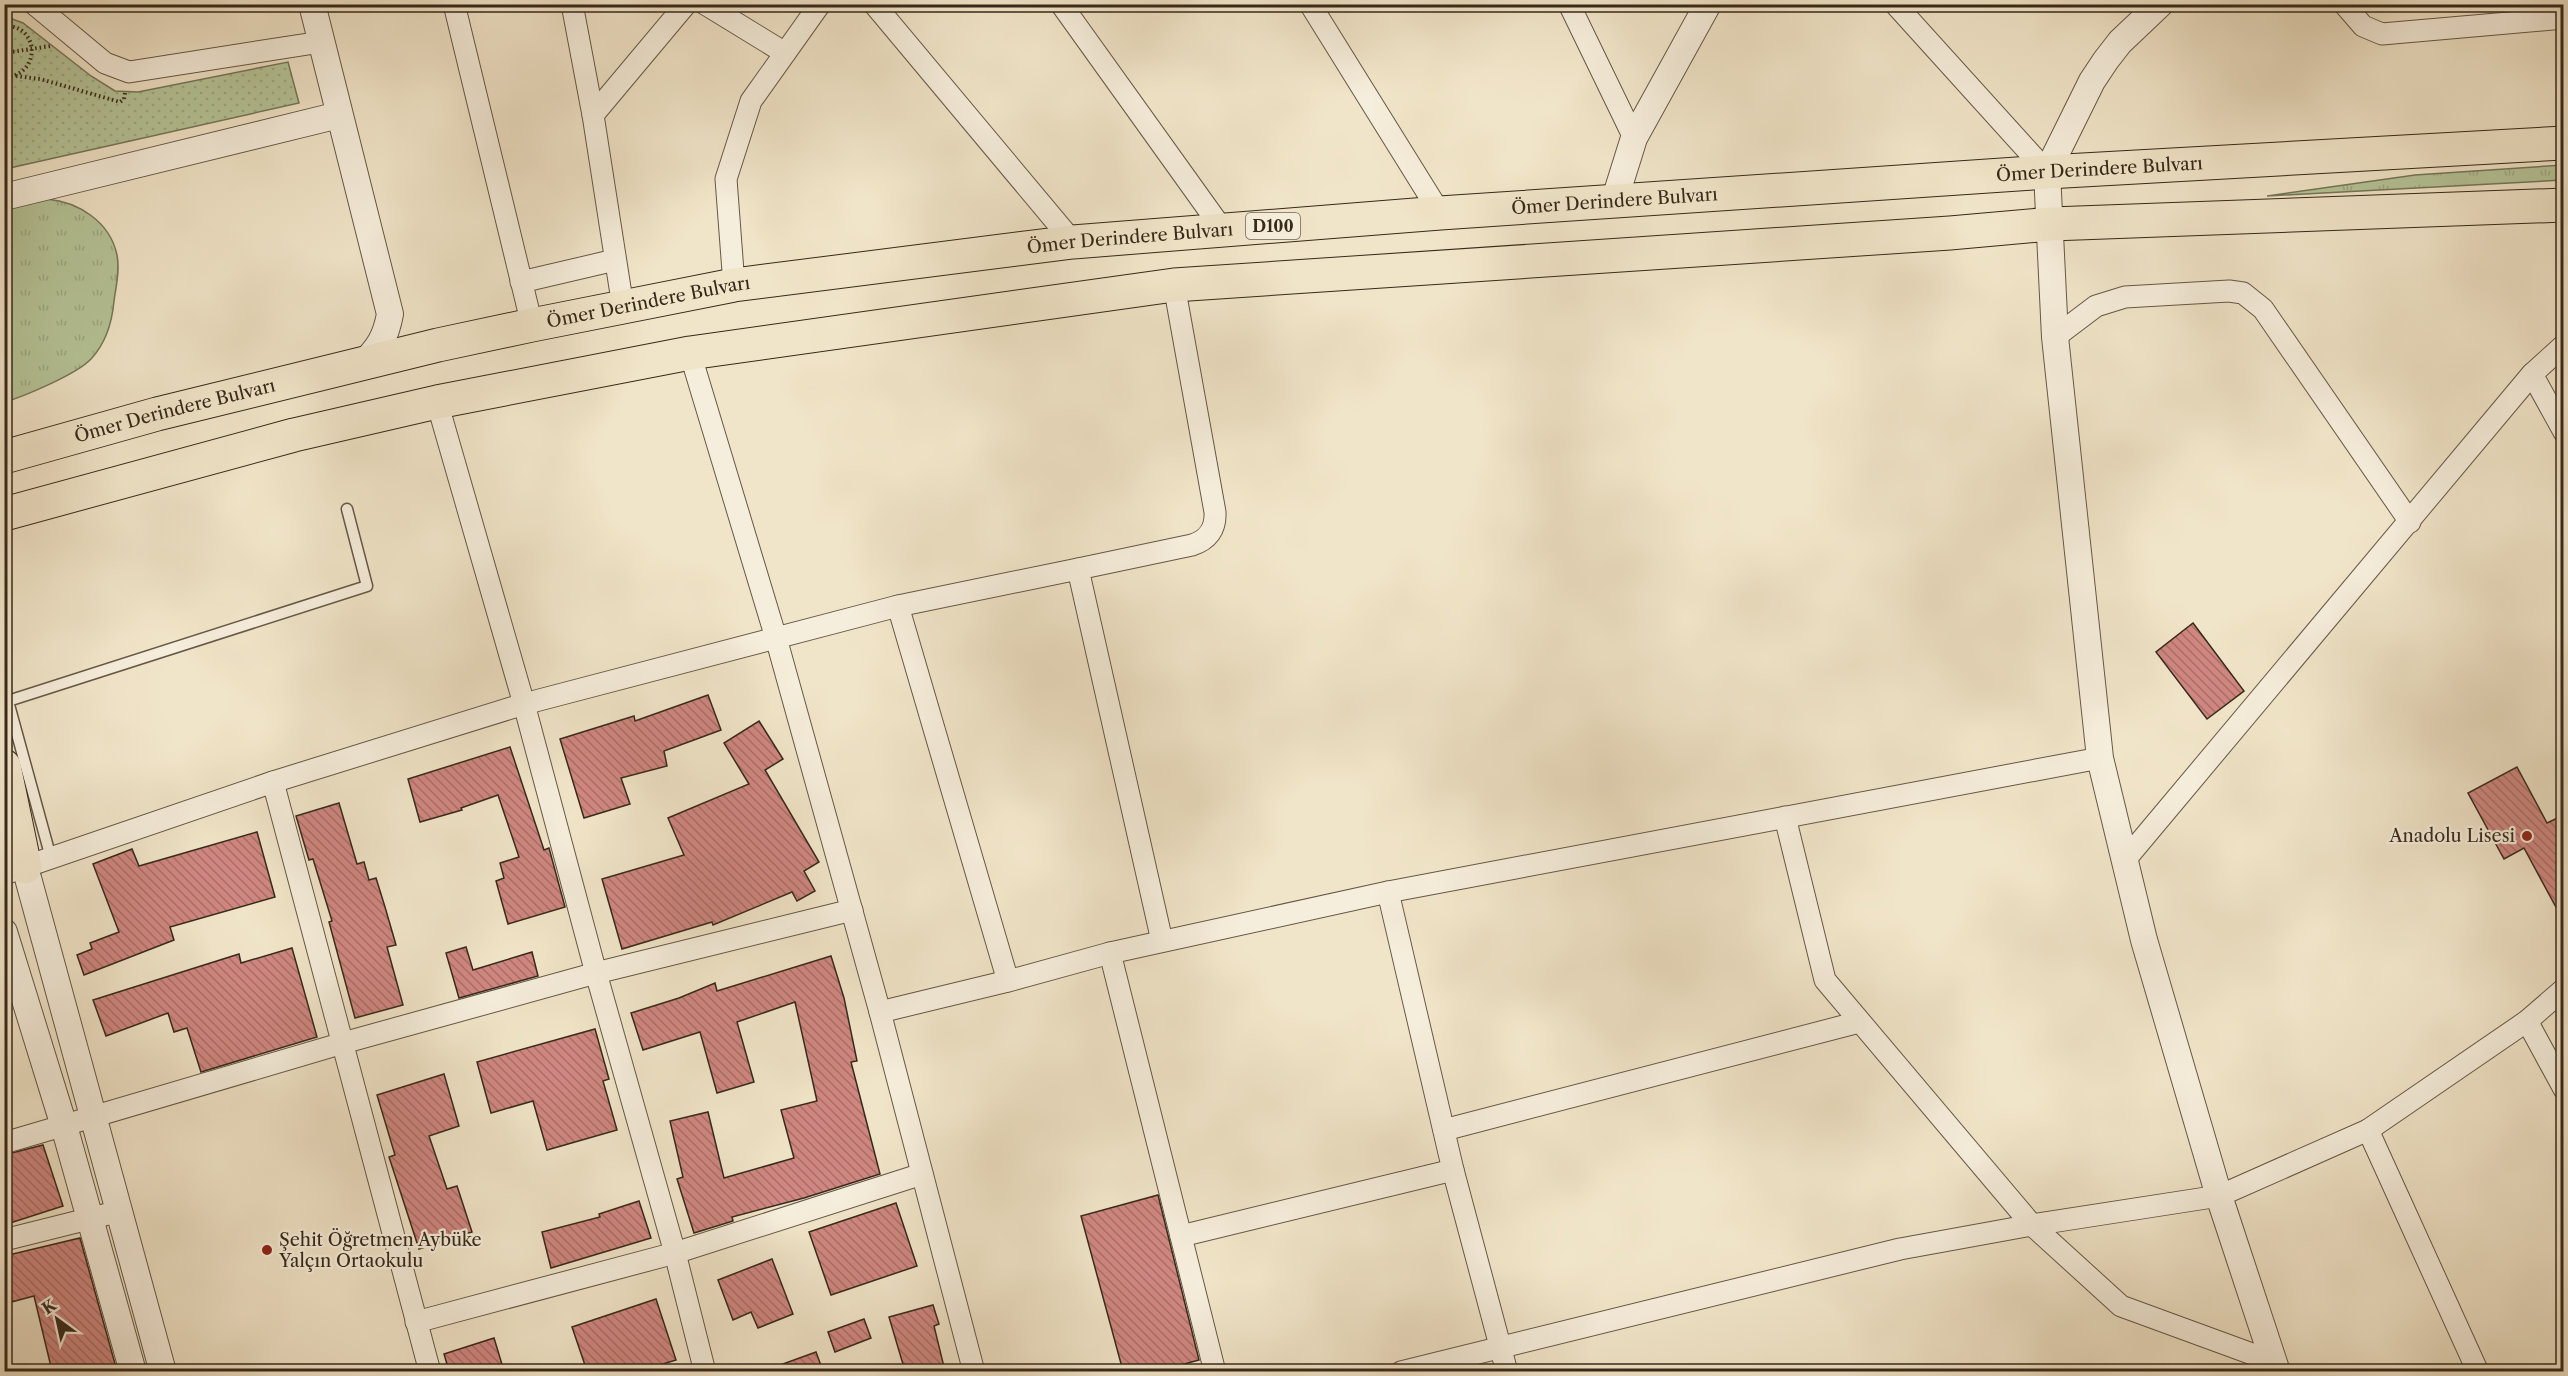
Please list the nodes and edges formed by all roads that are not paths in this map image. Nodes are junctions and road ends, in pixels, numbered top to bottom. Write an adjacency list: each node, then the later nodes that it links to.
1 (34, 4): 17 (street)
2 (312, 4): 17 (street)
3 (454, 4): 32 (street)
4 (572, 4): 20 (street)
5 (686, 4): 20 (street)
6 (705, 4): 18 (street)
7 (820, 4): 18 (street)
8 (874, 4): 30 (street)
9 (1061, 4): 29 (street)
10 (1310, 4): 27 (street)
11 (1569, 4): 21 (street)
12 (1707, 4): 21 (street)
13 (2160, 4): 23 (street)
14 (2344, 4): 16 (street)
15 (1903, 8): 23 (street)
16 (2564, 18)
17 (321, 42): 19 (street)
18 (785, 53): 33 (street)
19 (339, 115): 24 (street); 36 (street)
20 (593, 116): 31 (street)
21 (1634, 138): 25 (street)
22 (2564, 143): 23 (highway, Ömer Derindere Bulvarı / D100)
23 (2046, 172): 25 (highway, Ömer Derindere Bulvarı / D100); 28 (street)
24 (4, 197)
25 (1614, 202): 27 (highway, Ömer Derindere Bulvarı / D100)
26 (2564, 205): 28 (highway)
27 (1440, 213): 29 (highway, Ömer Derindere Bulvarı / D100)
28 (2051, 224): 34 (highway); 38 (street)
29 (1223, 230): 30 (highway, Ömer Derindere Bulvarı / D100)
30 (1073, 242): 33 (highway, Ömer Derindere Bulvarı / D100)
31 (615, 260): 32 (street); 35 (street)
32 (521, 282): 37 (street)
33 (734, 285): 35 (highway, Ömer Derindere Bulvarı / D100)
34 (1174, 285): 41 (highway); 50 (street)
35 (623, 307): 37 (highway, Ömer Derindere Bulvarı / D100)
36 (390, 314): 39 (street); 42 (street)
37 (532, 325): 39 (highway, Ömer Derindere Bulvarı / D100)
38 (2055, 337): 49 (street); 54 (street)
39 (438, 345): 42 (highway, Ömer Derindere Bulvarı / D100)
40 (2564, 345): 43 (street)
41 (690, 352): 44 (highway); 52 (street)
42 (362, 364): 46 (highway, Ömer Derindere Bulvarı / D100)
43 (2532, 374): 45 (street); 49 (street)
44 (437, 402): 48 (highway); 53 (street)
45 (2564, 432)
46 (4, 457)
47 (347, 509): 60 (lane)
48 (4, 513)
49 (2410, 522): 59 (street)
50 (1078, 569): 51 (street); 64 (street)
51 (897, 606): 52 (street); 67 (street)
52 (776, 638): 53 (street); 62 (street)
53 (524, 704): 56 (street); 66 (street)
54 (2100, 758): 57 (street); 59 (street)
55 (4, 766): 60 (highway)
56 (273, 782): 60 (street); 72 (street)
57 (1785, 817): 61 (street); 71 (street)
58 (4, 835): 60 (street)
59 (2125, 860): 81 (street)
60 (27, 867): 74 (street)
61 (1388, 891): 64 (street); 76 (street)
62 (852, 910): 66 (street); 69 (street)
63 (4, 932): 75 (street)
64 (1162, 941): 65 (street)
65 (1110, 953): 67 (street); 85 (street)
66 (596, 973): 72 (street); 87 (street)
67 (1008, 981): 69 (street)
68 (2564, 989): 70 (street)
69 (880, 1012): 80 (street)
70 (2527, 1021): 73 (street); 77 (street)
71 (1859, 1022): 76 (street); 84 (street)
72 (343, 1043): 74 (street); 88 (street)
73 (2564, 1089)
74 (95, 1116): 75 (street); 82 (street)
75 (64, 1126): 78 (street); 83 (street)
76 (1443, 1130): 79 (street)
77 (2368, 1130): 81 (street); 99 (street)
78 (4, 1143)
79 (1453, 1170): 85 (street); 89 (street)
80 (922, 1174): 87 (street); 95 (street)
81 (2219, 1196): 84 (street); 90 (street)
82 (120, 1211): 83 (street); 92 (street)
83 (90, 1218): 86 (street); 91 (street)
84 (2032, 1224): 89 (street); 90 (street)
85 (1181, 1236): 96 (street)
86 (4, 1240)
87 (675, 1253): 88 (street); 94 (street)
88 (416, 1322): 93 (street)
89 (1500, 1345): 97 (street); 98 (street)
90 (2276, 1367)
91 (133, 1371)
92 (163, 1371)
93 (430, 1371)
94 (705, 1371)
95 (974, 1371)
96 (1215, 1371)
97 (1401, 1371)
98 (1507, 1371)
99 (2478, 1371)

